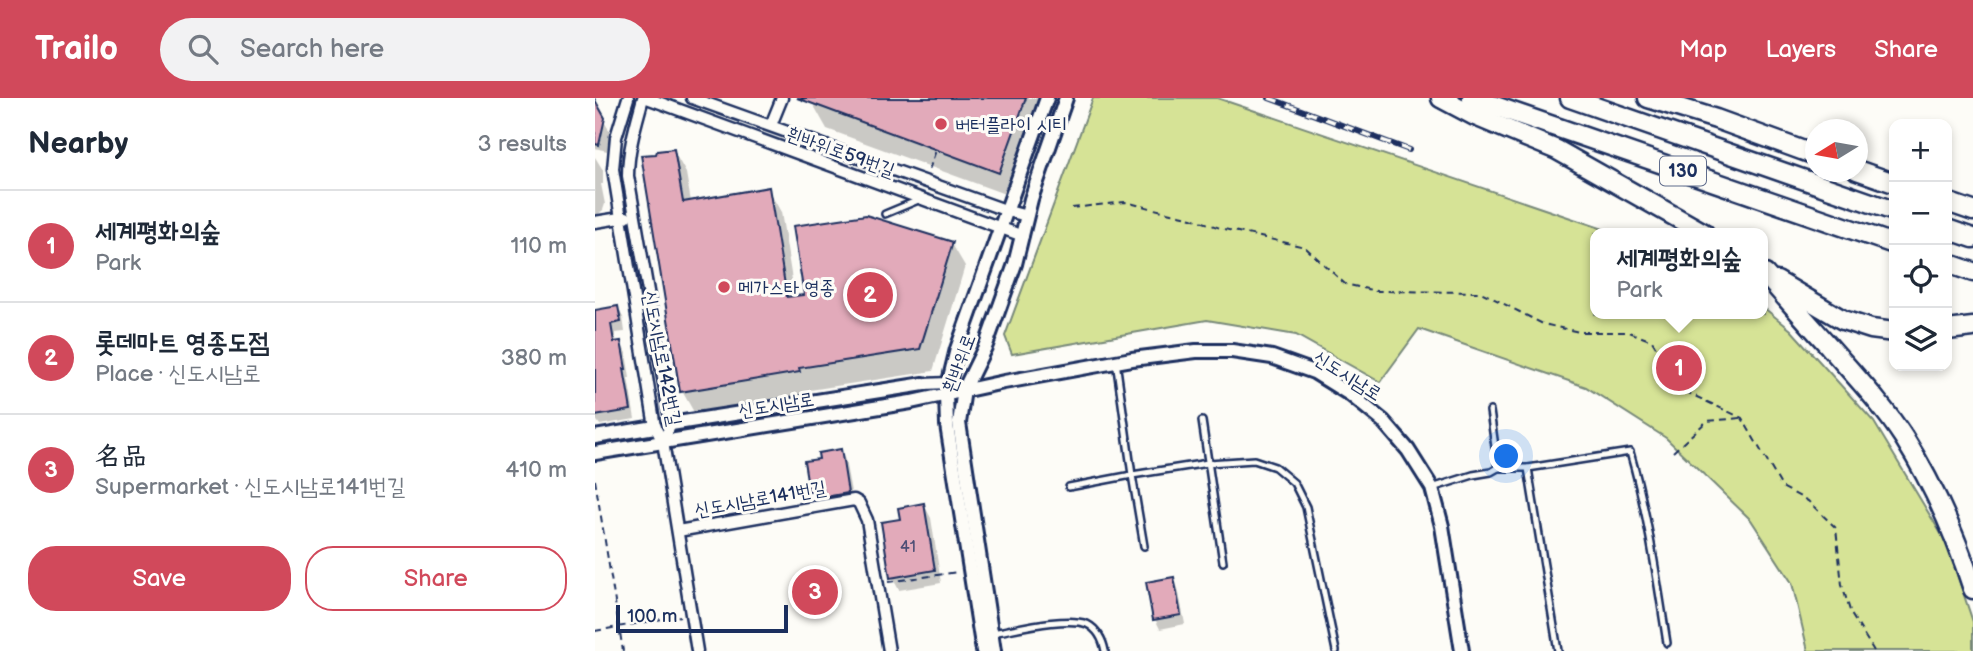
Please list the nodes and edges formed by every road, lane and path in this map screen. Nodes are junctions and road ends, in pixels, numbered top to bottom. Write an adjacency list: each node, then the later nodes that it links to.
1 (628, 98): 26 (street, 신도시남로142번길)
2 (645, 98): 17 (street, 흰바위로59번길); 24 (street, 신도시남로142번길)
3 (692, 98): 11 (street, 흰바위로59번길)
4 (782, 98): 11 (street)
5 (1047, 98): 21 (street, 흰바위로)
6 (1066, 98): 25 (street, 흰바위로)
7 (1441, 98): 29 (highway)
8 (1472, 98): 33 (highway, 130)
9 (1570, 98): 20 (highway, 130)
10 (1648, 98): 13 (highway)
11 (771, 125): 15 (street, 흰바위로59번길)
12 (936, 150): 15 (path)
13 (1805, 151)
14 (1868, 174): 16 (highway)
15 (925, 181): 21 (street, 흰바위로59번길)
16 (1891, 182)
17 (922, 199): 23 (lane); 28 (street, 흰바위로59번길)
18 (1952, 204): 22 (highway)
19 (1072, 208): 46 (path)
20 (1889, 209)
21 (1008, 211): 25 (street, 흰바위로59번길); 28 (street, 흰바위로)
22 (1973, 211)
23 (885, 214)
24 (635, 215): 26 (street); 48 (street, 신도시남로142번길)
25 (1027, 216): 31 (street, 흰바위로)
26 (621, 218): 27 (street); 49 (street, 신도시남로142번길)
27 (595, 222)
28 (1001, 228): 31 (street, 흰바위로59번길); 44 (street, 흰바위로)
29 (1695, 228)
30 (1952, 231): 32 (highway)
31 (1023, 236): 43 (street, 흰바위로)
32 (1973, 238)
33 (1889, 242)
34 (1952, 265): 35 (highway)
35 (1973, 272)
36 (1768, 275): 40 (highway)
37 (1768, 278): 66 (highway)
38 (1973, 327): 39 (highway)
39 (1952, 329)
40 (1889, 331)
41 (1116, 361): 43 (street, 신도시남로); 57 (lane); 60 (street, 신도시남로)
42 (924, 384): 44 (street, 신도시남로); 48 (street, 신도시남로)
43 (966, 386): 44 (street, 신도시남로); 70 (street, 흰바위로)
44 (947, 389): 51 (street, 신도시남로); 64 (street, 흰바위로)
45 (1490, 411): 55 (lane)
46 (1742, 418): 52 (path); 81 (path)
47 (1202, 421): 54 (lane)
48 (671, 424): 49 (street, 신도시남로); 51 (street, 신도시남로142번길)
49 (655, 427): 50 (street, 신도시남로); 51 (street, 신도시남로142번길)
50 (595, 437)
51 (663, 442): 53 (street, 신도시남로); 61 (street, 신도시남로141번길)
52 (1673, 452)
53 (595, 453)
54 (1208, 463): 57 (lane); 63 (lane); 78 (lane)
55 (1498, 468): 56 (lane); 60 (lane)
56 (1528, 468): 71 (lane); 80 (lane)
57 (1132, 475): 59 (lane); 62 (lane)
58 (595, 480): 68 (path)
59 (1069, 487)
60 (1432, 488): 79 (street, 신도시남로)
61 (678, 531): 65 (street, 신도시남로141번길); 67 (street, 신도시남로141번길)
62 (1144, 547)
63 (1223, 562)
64 (970, 570): 65 (path); 75 (street, 흰바위로)
65 (877, 578): 74 (street)
66 (1973, 589)
67 (691, 614): 68 (path); 73 (street, 신도시남로141번길)
68 (619, 627): 69 (path); 72 (path)
69 (595, 631)
70 (991, 633): 76 (street, 흰바위로); 77 (lane)
71 (1667, 643)
72 (623, 651)
73 (697, 651)
74 (889, 651)
75 (983, 651)
76 (994, 651)
77 (1105, 651)
78 (1336, 651)
79 (1462, 651)
80 (1558, 651)
81 (1874, 651)

